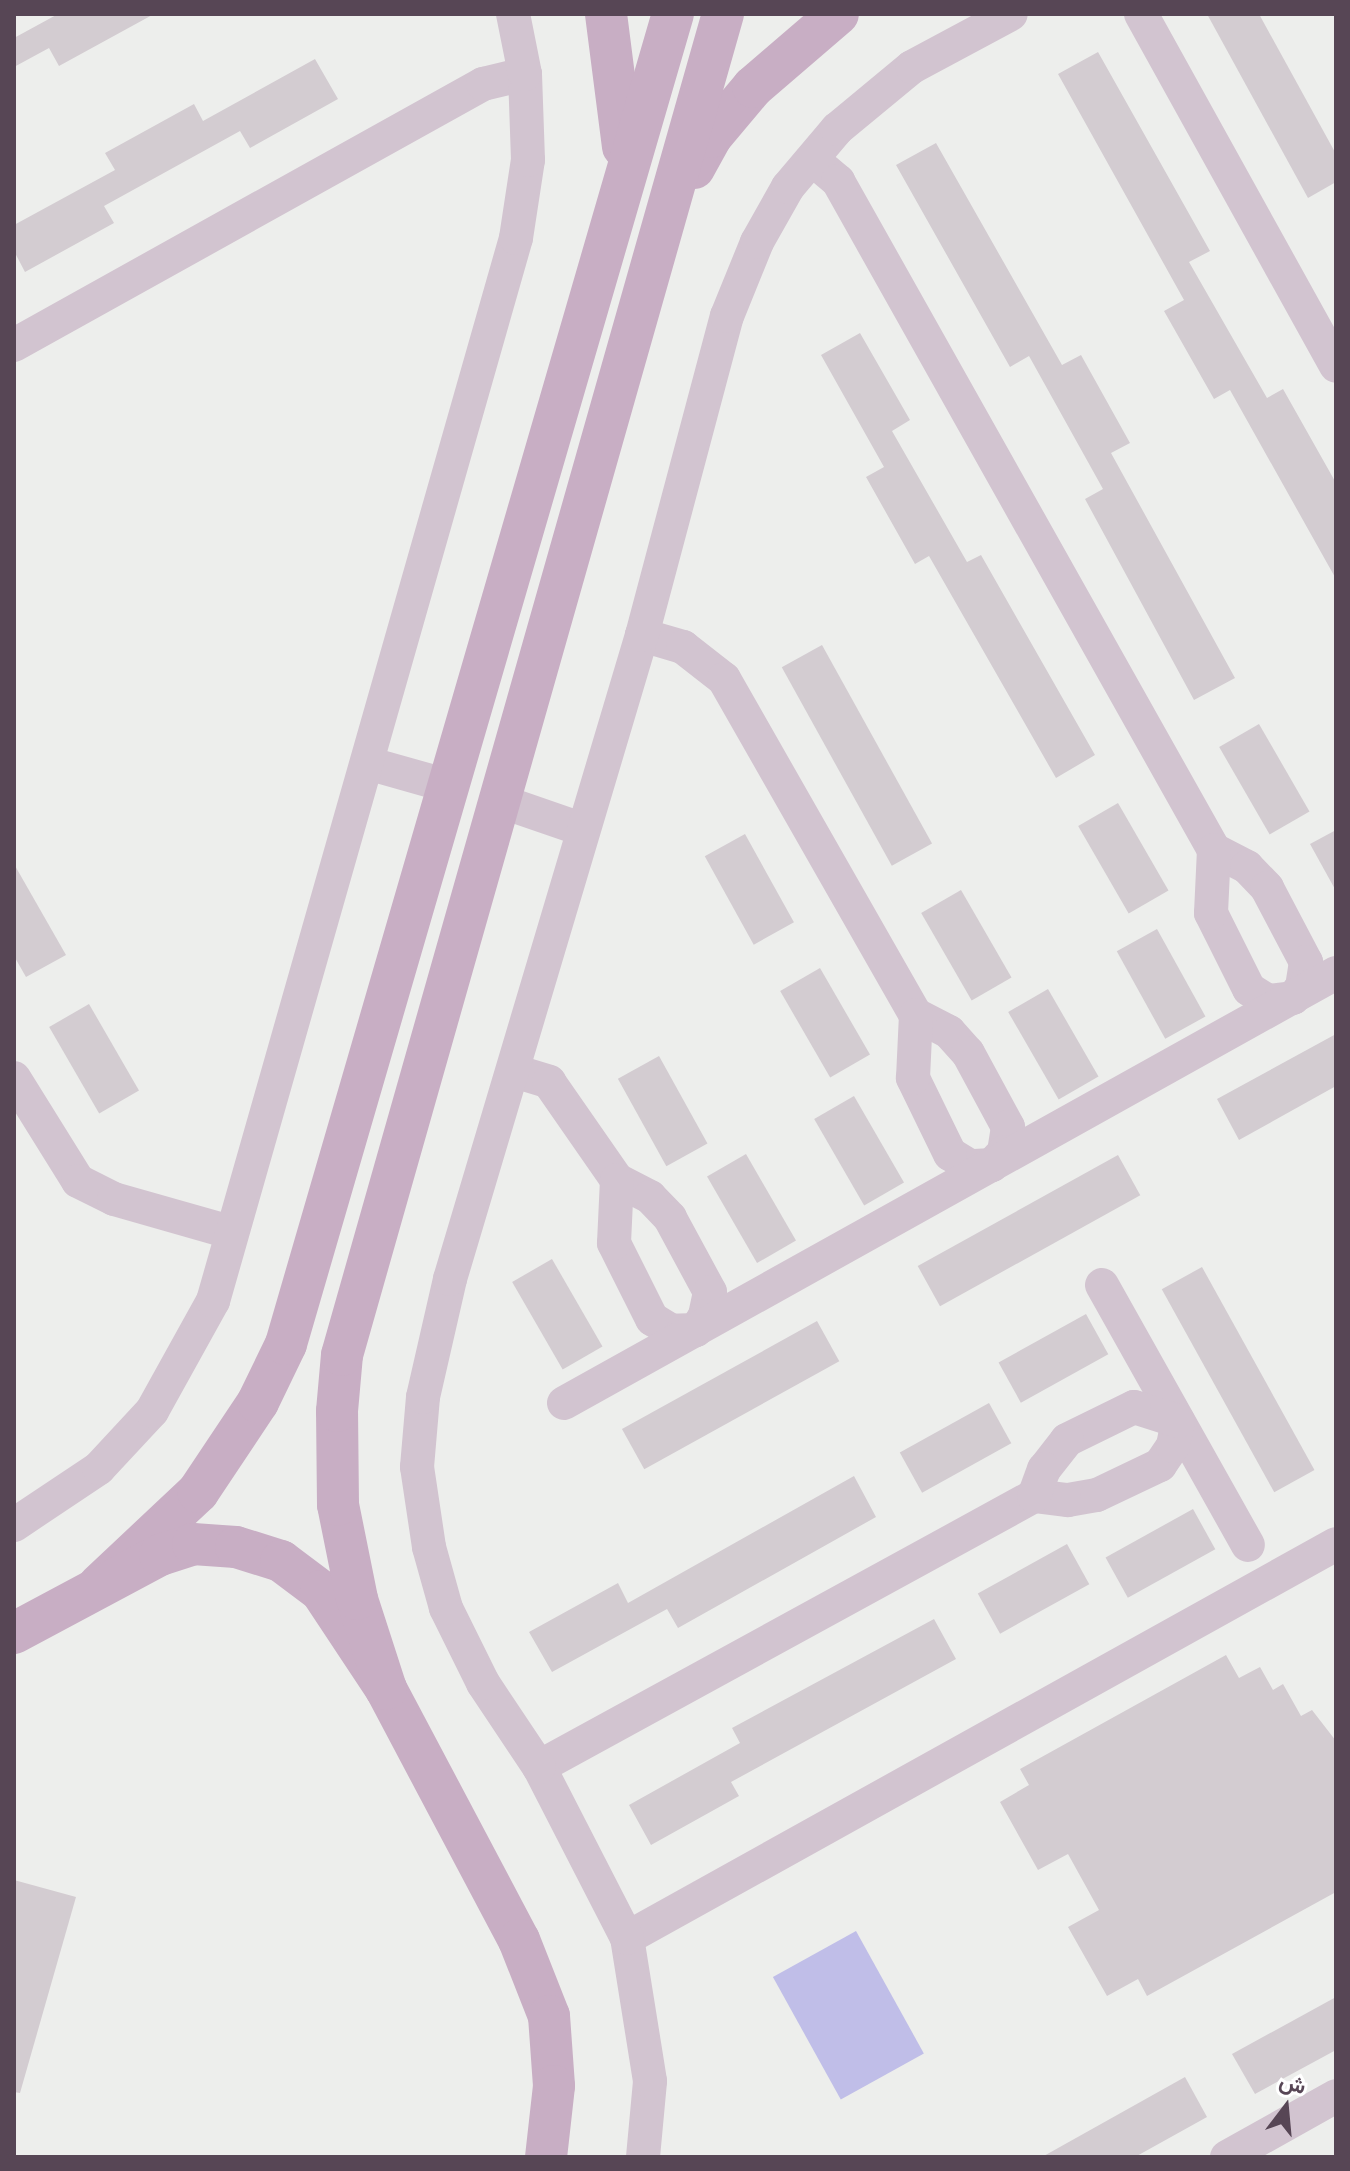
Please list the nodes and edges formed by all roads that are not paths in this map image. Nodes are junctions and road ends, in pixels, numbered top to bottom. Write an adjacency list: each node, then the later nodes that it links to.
1 (513, 14): 8 (street)
2 (606, 14): 10 (main road)
3 (673, 14): 10 (main road)
4 (723, 14): 11 (main road)
5 (838, 14): 11 (main road)
6 (1011, 14): 9 (street)
7 (1141, 14): 13 (street)
8 (525, 74): 12 (street); 15 (street)
9 (813, 160): 14 (street); 19 (street)
10 (625, 178): 16 (main road)
11 (657, 254): 17 (main road)
12 (14, 345)
13 (1336, 366)
14 (642, 635): 18 (street); 22 (street)
15 (367, 763): 16 (street); 27 (street)
16 (452, 787): 36 (main road)
17 (497, 800): 18 (street); 38 (main road)
18 (581, 829): 23 (street)
19 (1214, 850): 21 (street); 21 (street)
20 (1336, 973): 21 (street)
21 (1293, 998): 25 (street)
22 (916, 1015): 25 (street); 25 (street)
23 (514, 1071): 26 (street); 39 (street)
24 (14, 1078): 27 (street)
25 (992, 1165): 29 (street)
26 (617, 1180): 29 (street); 29 (street)
27 (230, 1232): 33 (street)
28 (1102, 1285): 31 (street)
29 (696, 1330): 30 (street)
30 (564, 1403)
31 (1178, 1421): 32 (street); 32 (street); 35 (street)
32 (1034, 1496): 39 (street)
33 (14, 1525)
34 (1336, 1544): 40 (street)
35 (1248, 1545)
36 (99, 1585): 37 (main road); 38 (main road)
37 (14, 1633)
38 (386, 1689): 42 (main road)
39 (539, 1767): 40 (street)
40 (627, 1938): 43 (street)
41 (1336, 2096): 44 (street)
42 (546, 2157)
43 (643, 2157)
44 (1227, 2157)

